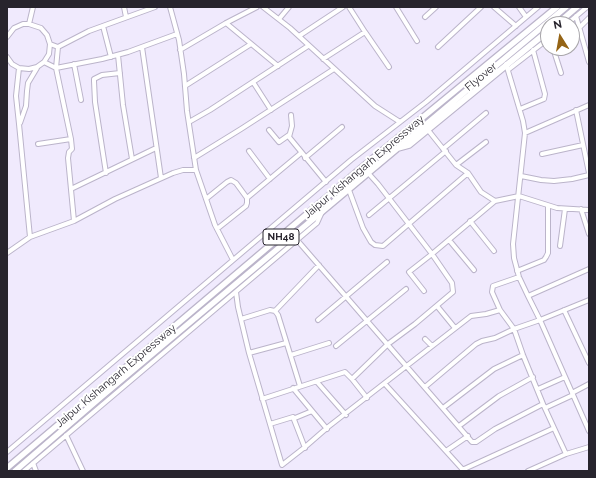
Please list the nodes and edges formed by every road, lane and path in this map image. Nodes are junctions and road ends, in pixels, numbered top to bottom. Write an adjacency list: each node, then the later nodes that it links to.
1 (33, 7): 29 (street)
2 (124, 7): 23 (street)
3 (155, 7): 23 (street)
4 (170, 7): 34 (street)
5 (257, 7): 20 (street)
6 (262, 7): 27 (street)
7 (289, 7): 27 (street)
8 (343, 7): 35 (street)
9 (349, 7): 33 (street)
10 (396, 7): 38 (street)
11 (436, 7): 24 (street)
12 (481, 7): 45 (street)
13 (494, 7): 31 (street)
14 (519, 7): 25 (street)
15 (538, 7): 25 (street)
16 (557, 7): 197 (highway, Jaipur Kishangarh Expressway / NH48)
17 (566, 7): 87 (highway, Flyover / NH48)
18 (577, 7): 21 (highway)
19 (587, 7): 22 (street)
20 (247, 9): 28 (street)
21 (566, 16)
22 (576, 16)
23 (126, 17): 30 (street)
24 (425, 17)
25 (526, 17): 31 (street)
26 (589, 18): 32 (street)
27 (279, 19): 35 (street)
28 (226, 23): 40 (street); 46 (street)
29 (29, 24): 36 (street); 39 (street)
30 (103, 26): 43 (street); 51 (street)
31 (516, 26): 75 (street)
32 (580, 27): 54 (street)
33 (366, 32): 52 (street); 58 (street)
34 (177, 34): 44 (street); 46 (street)
35 (298, 36): 42 (street)
36 (7, 37)
37 (540, 39): 59 (highway)
38 (417, 41)
39 (50, 44): 43 (street); 53 (street)
40 (251, 44): 56 (street); 66 (street)
41 (540, 45): 47 (street)
42 (308, 46): 52 (street); 56 (street)
43 (58, 47): 61 (street)
44 (142, 47): 48 (street); 86 (street)
45 (438, 47)
46 (180, 50): 66 (street)
47 (533, 50): 59 (street); 69 (street)
48 (118, 55): 51 (street); 64 (street)
49 (556, 56): 63 (street)
50 (7, 57): 60 (street)
51 (111, 57): 55 (street)
52 (323, 59): 62 (street)
53 (44, 62): 57 (street); 61 (street)
54 (589, 62)
55 (74, 64): 61 (street); 67 (street)
56 (278, 66): 65 (street)
57 (37, 67): 60 (street); 76 (street)
58 (389, 67)
59 (507, 67): 69 (street); 79 (highway)
60 (19, 68): 76 (street)
61 (56, 68): 82 (street)
62 (334, 69): 70 (street); 75 (street)
63 (561, 72)
64 (120, 73): 94 (street); 97 (street)
65 (253, 82): 70 (street); 74 (street)
66 (185, 86): 74 (street)
67 (81, 100)
68 (589, 105): 71 (street)
69 (520, 109): 80 (street)
70 (271, 110): 92 (street)
71 (576, 110): 80 (street); 85 (street)
72 (486, 113): 88 (street)
73 (291, 115): 81 (street)
74 (189, 122): 92 (street)
75 (400, 122): 104 (street)
76 (20, 124): 123 (street)
77 (342, 128): 93 (street)
78 (269, 130): 81 (street)
79 (428, 130): 87 (highway); 88 (street)
80 (525, 133): 101 (street)
81 (289, 135): 90 (street)
82 (71, 139): 84 (street); 105 (street)
83 (486, 142): 95 (street)
84 (38, 144)
85 (583, 145): 91 (street); 100 (street)
86 (156, 148): 94 (street); 102 (street)
87 (396, 149): 99 (highway, Jaipur Kishangarh Expressway / NH48)
88 (445, 150): 95 (street); 109 (street)
89 (249, 151): 103 (street)
90 (301, 153): 93 (street); 103 (street)
91 (542, 154)
92 (194, 158): 96 (street)
93 (305, 158): 104 (street)
94 (132, 159): 97 (street)
95 (456, 165): 98 (street)
96 (196, 170): 102 (street); 110 (street)
97 (106, 173): 105 (street)
98 (468, 173): 111 (street); 120 (street)
99 (369, 174): 106 (highway, Jaipur Kishangarh Expressway / NH48); 109 (street)
100 (589, 174): 101 (street)
101 (521, 176): 107 (street)
102 (161, 178): 118 (street)
103 (270, 179): 108 (street)
104 (326, 182): 130 (street)
105 (71, 189): 118 (street)
106 (349, 190): 116 (highway, Jaipur Kishangarh Expressway / NH48); 120 (street)
107 (519, 196): 111 (street); 112 (street); 135 (street)
108 (247, 198): 110 (street); 121 (street)
109 (390, 198): 117 (street); 120 (street)
110 (206, 199): 121 (street)
111 (495, 200): 119 (street)
112 (548, 206): 113 (street); 135 (street)
113 (565, 209): 114 (street); 126 (street)
114 (581, 209): 115 (street); 122 (street)
115 (589, 210)
116 (323, 212): 124 (street); 199 (highway, Jaipur Kishangarh Expressway / NH48)
117 (369, 215)
118 (74, 221): 123 (street)
119 (470, 222): 125 (street); 127 (street)
120 (409, 223): 129 (street)
121 (217, 229): 130 (street)
122 (589, 234)
123 (30, 237): 128 (street)
124 (297, 240): 132 (street); 139 (street)
125 (449, 240): 129 (street); 134 (street)
126 (560, 246)
127 (494, 251)
128 (7, 253)
129 (432, 254): 138 (street); 143 (street)
130 (233, 260): 194 (street)
131 (387, 262): 141 (street)
132 (319, 265): 141 (street); 146 (street)
133 (589, 269): 140 (street)
134 (474, 270)
135 (517, 271): 136 (street)
136 (519, 276): 140 (street); 144 (street)
137 (406, 289): 150 (street)
138 (424, 290)
139 (236, 292): 147 (street); 189 (street)
140 (528, 296): 149 (street)
141 (347, 297): 148 (street); 150 (street)
142 (588, 301): 145 (street)
143 (437, 306): 151 (street); 156 (street)
144 (500, 310): 151 (street); 152 (street)
145 (564, 310): 149 (street); 162 (street)
146 (275, 311): 147 (street); 154 (street)
147 (240, 319): 159 (street)
148 (318, 320)
149 (540, 320): 152 (street); 165 (street)
150 (368, 321): 156 (street); 157 (street)
151 (455, 328): 158 (street)
152 (514, 329): 161 (street); 171 (street)
153 (425, 339): 158 (street)
154 (286, 343): 159 (street); 160 (street)
155 (329, 343): 160 (street)
156 (388, 344): 163 (street); 166 (street)
157 (336, 346)
158 (432, 346): 163 (street)
159 (249, 352): 176 (street)
160 (291, 355): 170 (street)
161 (523, 355): 164 (street); 178 (street)
162 (589, 362)
163 (406, 366): 168 (street); 171 (street)
164 (533, 377): 173 (street); 185 (street)
165 (565, 377): 173 (street); 174 (street)
166 (352, 379): 167 (street); 175 (street)
167 (317, 382): 170 (street); 180 (street)
168 (385, 384): 175 (street); 193 (street)
169 (589, 384): 174 (street)
170 (300, 386): 172 (street)
171 (425, 387): 178 (street)
172 (293, 388): 176 (street); 179 (street)
173 (538, 389): 177 (street)
174 (573, 394): 177 (street); 183 (street)
175 (367, 398): 180 (street)
176 (262, 399): 184 (street)
177 (544, 406): 186 (street); 190 (street)
178 (443, 408): 185 (street)
179 (312, 411): 182 (street); 187 (street)
180 (346, 415): 187 (street)
181 (589, 416): 183 (street)
182 (295, 418): 184 (street); 191 (street)
183 (584, 419): 188 (street)
184 (270, 424): 191 (street)
185 (459, 426): 190 (street)
186 (554, 428): 195 (street); 198 (street)
187 (327, 429): 191 (street)
188 (589, 431)
189 (66, 435): 196 (street); 202 (street)
190 (468, 436): 193 (street)
191 (305, 448)
192 (589, 448): 195 (street)
193 (446, 451): 198 (street)
194 (7, 452)
195 (566, 454): 203 (street)
196 (33, 463): 200 (street); 201 (street)
197 (7, 468)
198 (463, 470)
199 (15, 471)
200 (24, 471)
201 (36, 471)
202 (83, 471)
203 (528, 471)

